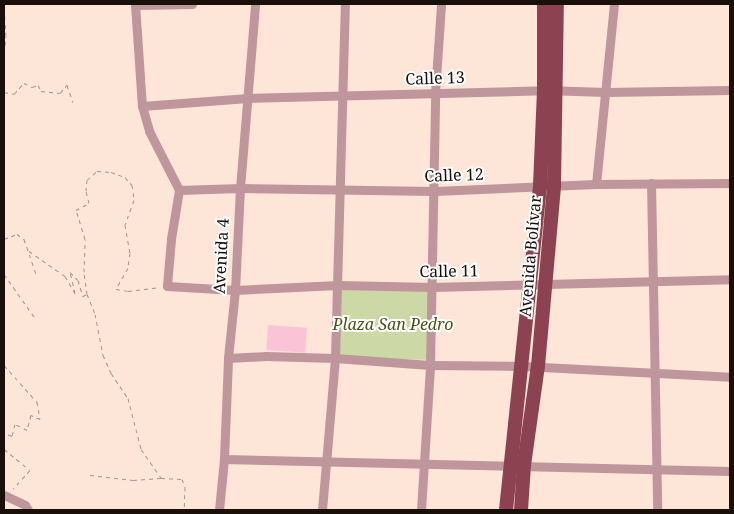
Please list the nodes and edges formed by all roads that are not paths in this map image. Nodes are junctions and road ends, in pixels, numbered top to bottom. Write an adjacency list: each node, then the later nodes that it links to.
1 (135, 4): 2 (street); 15 (street)
2 (192, 4)
3 (255, 4): 14 (street, Avenida 4)
4 (345, 4): 13 (street)
5 (441, 4): 12 (street)
6 (544, 4): 9 (highway, Avenida Bolívar)
7 (557, 4): 9 (highway, Avenida Bolívar)
8 (614, 4): 11 (street)
9 (550, 90): 11 (street, Calle 13); 12 (street, Calle 13); 19 (highway, Avenida Bolívar); 20 (highway, Avenida Bolívar)
10 (730, 90): 11 (street, Calle 13)
11 (606, 92): 18 (street)
12 (436, 93): 13 (street, Calle 13); 24 (street)
13 (342, 97): 14 (street, Calle 13); 23 (street)
14 (248, 98): 15 (street, Calle 13); 21 (street, Avenida 4)
15 (142, 106): 22 (street)
16 (651, 183): 17 (street, Calle 12); 18 (street, Calle 12); 26 (street)
17 (730, 183)
18 (596, 184): 19 (street, Calle 12)
19 (554, 185): 20 (street, Calle 12); 28 (highway, Avenida Bolívar)
20 (540, 186): 24 (street, Calle 12); 27 (highway, Avenida Bolívar)
21 (240, 188): 22 (street, Calle 12); 23 (street, Calle 12); 31 (street, Avenida 4)
22 (179, 190): 31 (street, Calle 11)
23 (338, 190): 24 (street, Calle 12); 29 (street)
24 (435, 191): 30 (street)
25 (730, 279): 26 (street, Calle 11)
26 (652, 282): 28 (street, Calle 11); 37 (street)
27 (530, 284): 28 (street, Calle 11); 30 (street, Calle 11); 35 (highway, Avenida Bolívar)
28 (545, 284): 36 (highway, Avenida Bolívar)
29 (338, 285): 30 (street, Calle 11); 31 (street, Calle 11); 33 (street)
30 (432, 286): 34 (street)
31 (235, 290): 32 (street, Avenida 4)
32 (228, 358): 33 (street); 39 (street, Avenida 4)
33 (335, 358): 34 (street); 40 (street)
34 (430, 364): 35 (street); 41 (street)
35 (523, 366): 36 (street); 42 (highway, Avenida Bolívar)
36 (538, 366): 37 (street); 43 (highway, Avenida Bolívar)
37 (654, 374): 38 (street); 44 (street)
38 (730, 376)
39 (224, 459): 40 (street); 48 (street, Avenida 4)
40 (326, 461): 41 (street); 49 (street)
41 (425, 463): 42 (street); 50 (street)
42 (510, 464): 43 (street); 51 (highway, Avenida Bolívar)
43 (524, 466): 44 (street); 52 (highway, Avenida Bolívar)
44 (657, 470): 45 (street); 53 (street)
45 (730, 470)
46 (5, 496): 47 (street)
47 (28, 510)
48 (219, 510)
49 (322, 510)
50 (421, 510)
51 (506, 510)
52 (521, 510)
53 (657, 510)

